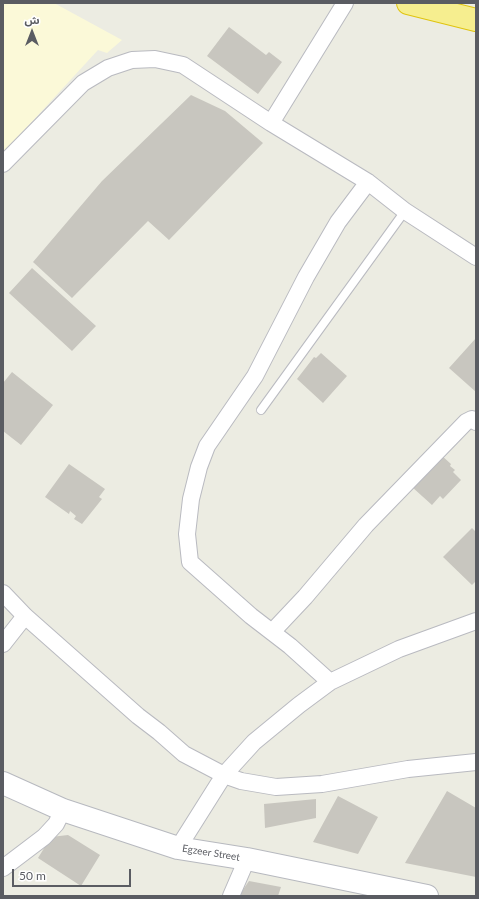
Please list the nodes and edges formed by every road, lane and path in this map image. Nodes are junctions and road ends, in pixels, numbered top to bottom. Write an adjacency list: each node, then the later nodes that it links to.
1 (345, 3): 4 (street)
2 (408, 3): 3 (highway)
3 (476, 20)
4 (271, 123): 5 (street); 6 (street)
5 (3, 164)
6 (368, 182): 7 (street); 14 (street)
7 (405, 211): 8 (street); 9 (lane)
8 (476, 257)
9 (261, 410)
10 (476, 422): 14 (street)
11 (3, 593): 12 (street)
12 (25, 616): 15 (street); 18 (street)
13 (476, 621): 16 (street)
14 (272, 632): 16 (street)
15 (3, 644)
16 (330, 682): 18 (street)
17 (476, 762): 18 (street)
18 (224, 775): 21 (street)
19 (3, 783): 20 (street, Egzeer Street)
20 (64, 810): 21 (street, Egzeer Street); 23 (street)
21 (178, 848): 22 (street, Egzeer Street)
22 (247, 859): 24 (street); 25 (street, Egzeer Street)
23 (3, 868)
24 (231, 896)
25 (427, 896)

